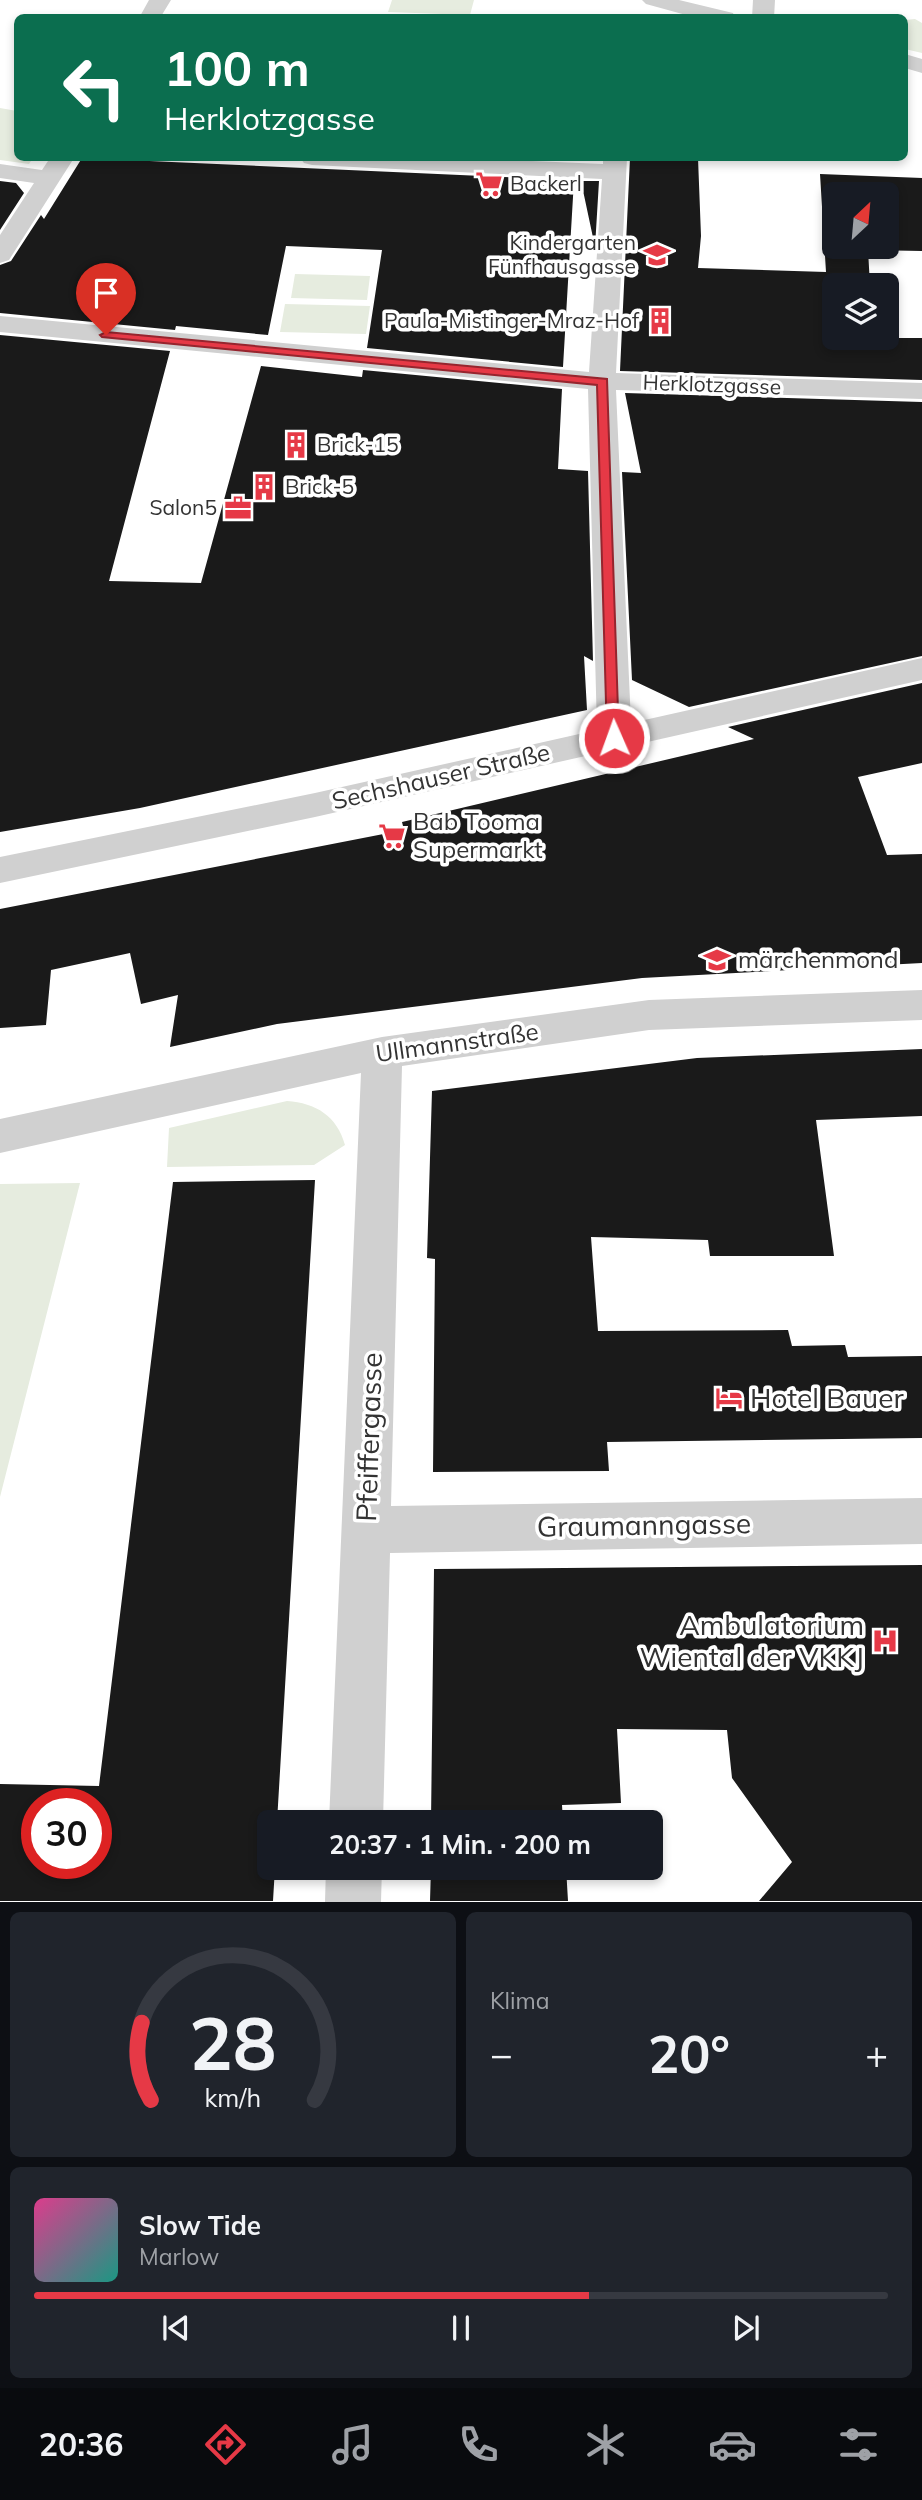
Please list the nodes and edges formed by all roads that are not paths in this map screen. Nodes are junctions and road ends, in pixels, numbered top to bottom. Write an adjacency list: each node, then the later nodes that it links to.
1 (649, 4): 2 (street)
2 (703, 14)
3 (442, 161): 4 (street)
4 (614, 165): 9 (street)
5 (56, 168): 6 (street); 7 (street)
6 (0, 170)
7 (0, 255)
8 (0, 324): 9 (street, Herklotzgasse)
9 (603, 382): 10 (street, Herklotzgasse); 12 (street)
10 (922, 391)
11 (922, 668): 12 (street, Sechshauser Straße)
12 (614, 738): 13 (street, Sechshauser Straße)
13 (0, 870)
14 (922, 1004): 15 (street, Ullmannstraße)
15 (382, 1052): 16 (street, Ullmannstraße); 18 (street, Pfeiffergasse)
16 (0, 1136)
17 (922, 1521): 18 (street, Graumanngasse)
18 (366, 1530): 19 (street, Pfeiffergasse)
19 (356, 1810)
20 (354, 1880): 21 (street)
21 (353, 1902)

